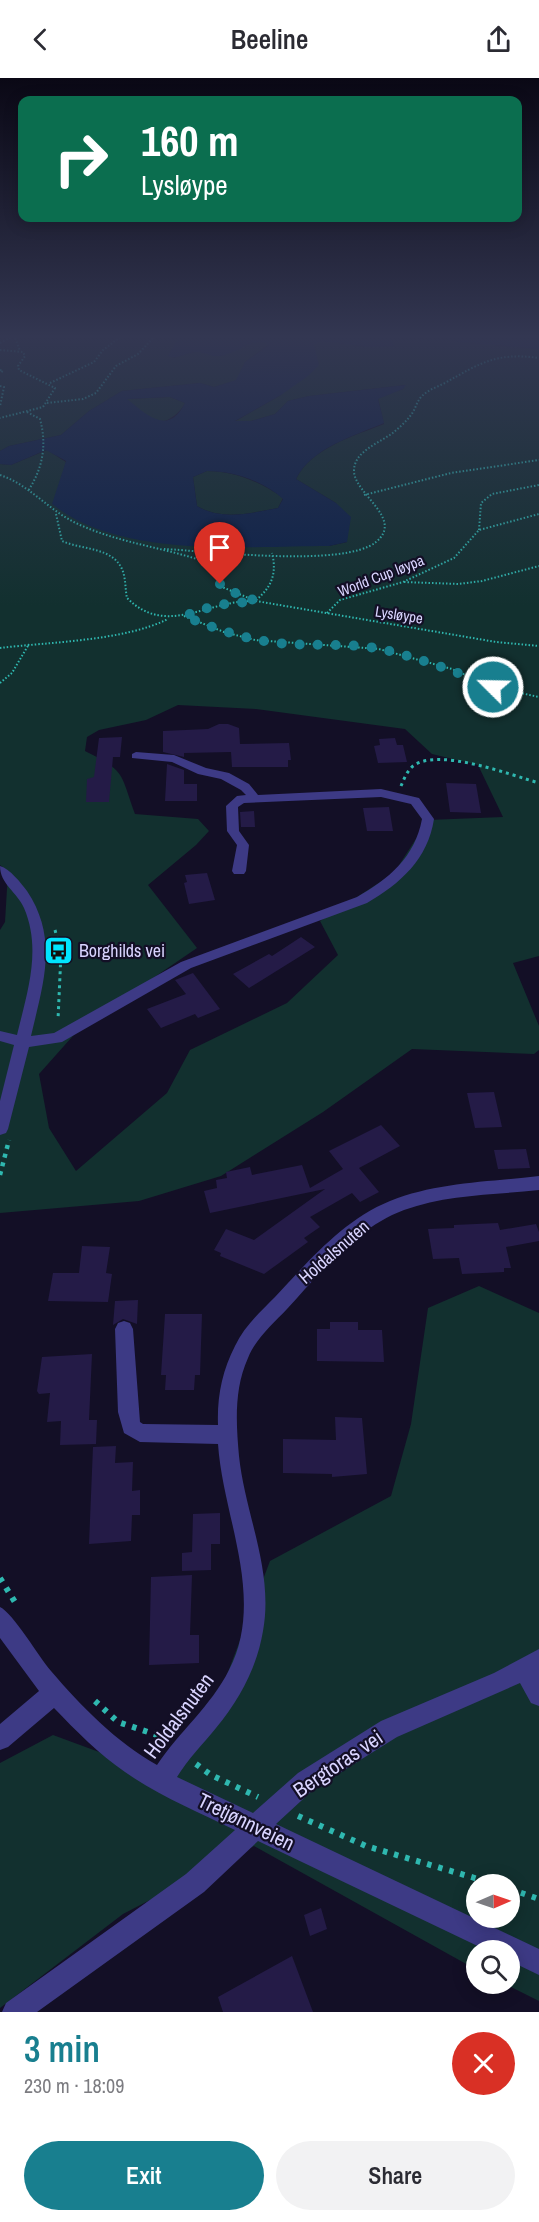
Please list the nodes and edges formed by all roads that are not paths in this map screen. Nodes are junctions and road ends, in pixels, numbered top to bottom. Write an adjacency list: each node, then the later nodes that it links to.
1 (136, 756): 2 (street)
2 (254, 797): 4 (street); 6 (street)
3 (0, 870): 6 (street)
4 (239, 872)
5 (0, 1036): 6 (street)
6 (24, 1042): 7 (street)
7 (0, 1130)
8 (539, 1183): 10 (street, Holdalsnuten)
9 (124, 1329): 10 (street)
10 (229, 1435): 16 (street, Holdalsnuten)
11 (11, 1616): 13 (street, Tretjønnveien)
12 (532, 1665): 14 (street); 18 (street, Bergtoras vei)
13 (56, 1691): 15 (street); 16 (street, Tretjønnveien)
14 (539, 1695)
15 (0, 1739)
16 (160, 1780): 17 (street, Tretjønnveien)
17 (539, 1962)
18 (15, 2012)

